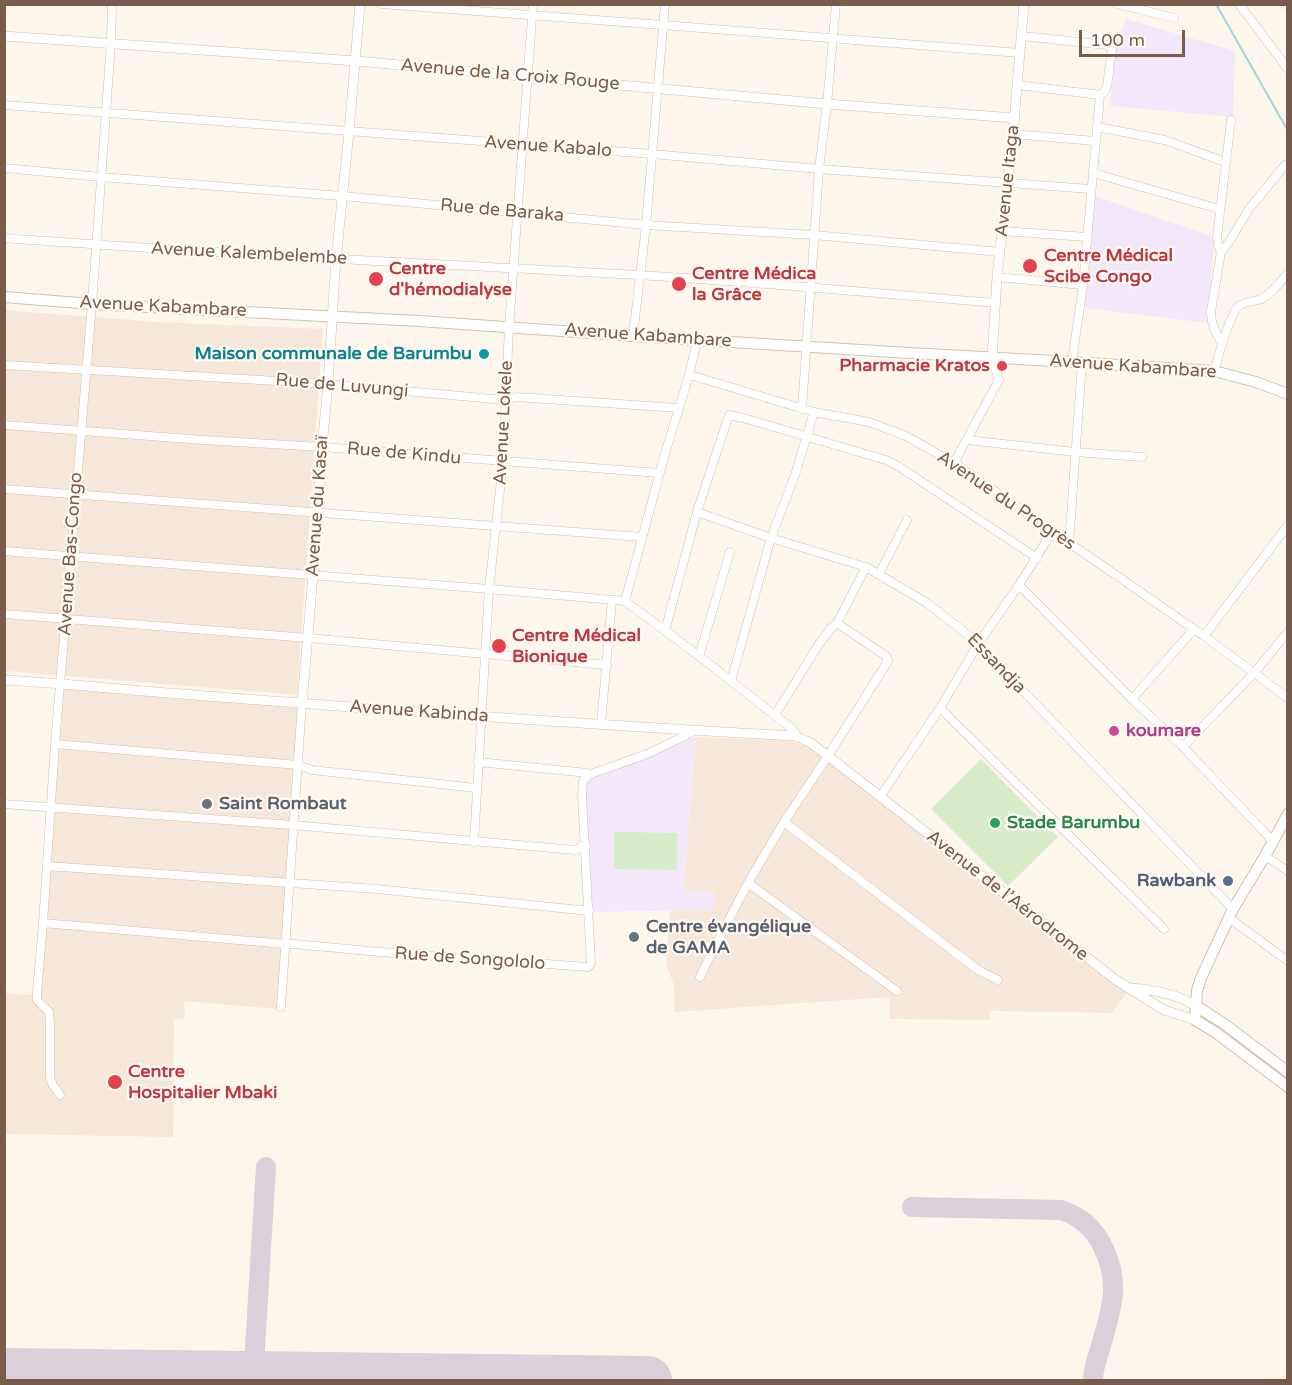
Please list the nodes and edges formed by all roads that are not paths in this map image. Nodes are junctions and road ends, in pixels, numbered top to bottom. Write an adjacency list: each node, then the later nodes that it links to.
1 (112, 4): 16 (street, Avenue Bas-Congo)
2 (360, 4): 18 (street, Avenue du Kasaï)
3 (382, 4): 10 (street)
4 (533, 4): 10 (street, Avenue Lokele)
5 (665, 4): 12 (street)
6 (836, 4): 15 (street)
7 (1024, 4): 14 (street, Avenue Itaga)
8 (1118, 4): 11 (street)
9 (1239, 4): 19 (street)
10 (533, 15): 12 (street); 20 (street, Avenue Lokele)
11 (1174, 18)
12 (663, 25): 15 (street); 22 (street)
13 (4, 36): 16 (street, Avenue de la Croix Rouge)
14 (1022, 36): 17 (street, Avenue Itaga); 23 (street)
15 (833, 39): 17 (street); 24 (street)
16 (111, 44): 18 (street, Avenue de la Croix Rouge); 26 (street, Avenue Bas-Congo)
17 (1020, 53): 21 (street, Avenue Itaga)
18 (356, 60): 20 (street, Avenue de la Croix Rouge); 30 (street, Avenue du Kasaï)
19 (1287, 69)
20 (529, 76): 22 (street, Avenue de la Croix Rouge); 33 (street, Avenue Lokele)
21 (1018, 85): 23 (street); 27 (street, Avenue Itaga)
22 (657, 88): 24 (street, Avenue de la Croix Rouge); 34 (street)
23 (1100, 94): 29 (street)
24 (827, 104): 27 (street, Avenue de la Croix Rouge); 38 (street)
25 (4, 105): 26 (street, Avenue Kabalo)
26 (106, 114): 30 (street, Avenue Kabalo); 40 (street, Avenue Bas-Congo)
27 (1014, 118): 31 (street, Avenue Itaga)
28 (1231, 120): 35 (street)
29 (1097, 127): 32 (street); 35 (street)
30 (349, 132): 33 (street, Avenue Kabalo); 43 (street, Avenue du Kasaï)
31 (1013, 134): 32 (street); 41 (street, Avenue Itaga)
32 (1095, 141): 39 (street)
33 (524, 145): 34 (street, Avenue Kabalo); 45 (street, Avenue Lokele)
34 (652, 154): 38 (street, Avenue Kabalo); 46 (street)
35 (1225, 162): 44 (street)
36 (1285, 165): 53 (street)
37 (4, 168): 40 (street, Rue de Baraka)
38 (819, 169): 41 (street, Avenue Kabalo); 48 (street)
39 (1093, 173): 42 (street); 44 (street)
40 (101, 177): 43 (street, Rue de Baraka); 51 (street, Avenue Bas-Congo)
41 (1008, 183): 42 (street, Avenue Kabalo); 47 (street, Avenue Itaga)
42 (1091, 189): 49 (street)
43 (342, 196): 45 (street, Rue de Baraka); 54 (street, Avenue du Kasaï)
44 (1220, 209): 53 (street)
45 (517, 213): 46 (street, Rue de Baraka); 55 (street, Avenue Lokele)
46 (646, 225): 48 (street, Rue de Baraka); 57 (street)
47 (1002, 231): 49 (street); 52 (street, Avenue Itaga)
48 (814, 235): 52 (street, Rue de Baraka); 60 (street)
49 (1087, 237): 59 (street)
50 (4, 238): 51 (street, Avenue Kalembelembe)
51 (96, 245): 54 (street, Avenue Kalembelembe); 63 (street, Avenue Bas-Congo)
52 (1000, 252): 58 (street, Avenue Itaga)
53 (1221, 252): 68 (street)
54 (336, 260): 55 (street, Avenue Kalembelembe); 64 (street, Avenue du Kasaï)
55 (513, 268): 57 (street, Avenue Kalembelembe); 65 (street, Avenue Lokele)
56 (1287, 273): 68 (street)
57 (640, 275): 60 (street, Avenue Kalembelembe); 66 (street)
58 (998, 277): 59 (street); 62 (street, Avenue Itaga)
59 (1083, 285): 71 (street)
60 (810, 287): 62 (street, Avenue Kalembelembe); 69 (street)
61 (4, 297): 63 (main road, Avenue Kabambare)
62 (996, 303): 70 (street, Avenue Itaga)
63 (92, 304): 64 (main road, Avenue Kabambare); 73 (street, Avenue Bas-Congo)
64 (333, 316): 65 (main road, Avenue Kabambare); 76 (street, Avenue du Kasaï)
65 (509, 327): 66 (main road, Avenue Kabambare); 78 (street, Avenue Lokele)
66 (633, 336): 67 (main road, Avenue Kabambare)
67 (697, 340): 69 (main road, Avenue Kabambare); 75 (street)
68 (1222, 343): 74 (street)
69 (806, 346): 70 (main road, Avenue Kabambare); 80 (street)
70 (992, 358): 71 (main road, Avenue Kabambare); 85 (street)
71 (1077, 362): 74 (main road, Avenue Kabambare); 87 (street)
72 (4, 365): 73 (street, Rue de Luvungi)
73 (86, 369): 76 (street, Rue de Luvungi); 83 (street, Avenue Bas-Congo)
74 (1214, 371): 77 (main road, Avenue Kabambare)
75 (690, 375): 79 (street); 80 (street, Avenue du Progrès)
76 (328, 384): 78 (street, Rue de Luvungi); 86 (street, Avenue du Kasaï)
77 (1287, 394)
78 (505, 400): 79 (street, Rue de Luvungi); 89 (street, Avenue Lokele)
79 (679, 408): 91 (street)
80 (801, 409): 81 (street, Avenue du Progrès)
81 (814, 412): 84 (street); 90 (street, Avenue du Progrès)
82 (4, 425): 83 (street, Rue de Kindu)
83 (81, 430): 86 (street, Rue de Kindu); 93 (street, Avenue Bas-Congo)
84 (807, 436): 94 (street); 101 (street); 106 (street)
85 (967, 441): 87 (street); 90 (street)
86 (322, 447): 89 (street, Rue de Kindu); 95 (street, Avenue du Kasaï)
87 (1075, 452): 88 (street); 102 (street)
88 (1142, 458)
89 (503, 462): 91 (street, Rue de Kindu); 98 (street, Avenue Lokele)
90 (954, 463): 99 (street, Avenue du Progrès)
91 (659, 474): 100 (street)
92 (4, 489): 93 (street)
93 (76, 494): 95 (street); 105 (street, Avenue Bas-Congo)
94 (698, 512): 101 (street, Essandja); 118 (street)
95 (317, 513): 98 (street); 109 (street, Avenue du Kasaï)
96 (907, 520): 108 (street)
97 (1287, 525): 120 (street)
98 (496, 526): 100 (street); 111 (street, Avenue Lokele)
99 (1052, 532): 102 (street, Avenue du Progrès); 106 (street)
100 (642, 537): 113 (street)
101 (771, 538): 107 (street, Essandja); 128 (street)
102 (1069, 544): 117 (street, Avenue du Progrès)
103 (4, 551): 105 (street)
104 (730, 552): 124 (street)
105 (71, 556): 109 (street); 115 (street, Avenue Bas-Congo)
106 (1037, 558): 110 (street)
107 (866, 567): 108 (street, Essandja); 116 (street)
108 (879, 574): 122 (street, Essandja)
109 (313, 575): 111 (street); 121 (street, Avenue du Kasaï)
110 (1019, 585): 122 (street); 131 (street)
111 (489, 589): 112 (street); 123 (street, Avenue Lokele)
112 (612, 600): 113 (street); 125 (street)
113 (625, 601): 118 (street)
114 (4, 614): 115 (street)
115 (67, 619): 121 (street); 129 (street, Avenue Bas-Congo)
116 (837, 623): 134 (street); 141 (street)
117 (1194, 630): 120 (street, Avenue du Progrès); 131 (street)
118 (665, 631): 124 (street)
119 (1287, 632): 126 (street)
120 (1204, 636): 126 (street, Avenue du Progrès)
121 (308, 638): 123 (street); 132 (street, Avenue du Kasaï)
122 (978, 644): 133 (street); 161 (street, Essandja)
123 (486, 654): 125 (street); 135 (street, Avenue Lokele)
124 (699, 656): 128 (street)
125 (607, 665): 136 (street)
126 (1254, 673): 130 (street, Avenue du Progrès); 140 (street)
127 (4, 680): 129 (street, Avenue Kabinda)
128 (731, 681): 134 (street)
129 (61, 683): 132 (street, Avenue Kabinda); 139 (street, Avenue Bas-Congo)
130 (1287, 698)
131 (1132, 699): 140 (street)
132 (302, 703): 135 (street, Avenue Kabinda); 143 (street, Avenue du Kasaï)
133 (940, 708): 146 (street); 163 (street)
134 (775, 715): 138 (street)
135 (481, 717): 136 (street, Avenue Kabinda); 142 (street, Avenue Lokele)
136 (601, 724): 137 (street, Avenue Kabinda)
137 (695, 731): 138 (street, Avenue Kabinda); 144 (street)
138 (796, 736): 141 (street, Avenue Kabinda)
139 (55, 744): 143 (street); 148 (street, Avenue Bas-Congo)
140 (1183, 747): 152 (street)
141 (828, 756): 146 (street, Avenue de l’Aérodrome); 150 (street)
142 (478, 762): 144 (street); 145 (street, Avenue Lokele)
143 (298, 765): 145 (street); 151 (street, Avenue du Kasaï)
144 (591, 774): 154 (street, Rue de Songololo)
145 (476, 788): 153 (street, Avenue Lokele)
146 (880, 797): 168 (street, Avenue de l’Aérodrome)
147 (4, 804): 148 (street)
148 (51, 809): 151 (street); 156 (street, Avenue Bas-Congo)
149 (1287, 814): 152 (main road)
150 (784, 822): 158 (street); 167 (street)
151 (293, 825): 153 (street); 159 (street, Avenue du Kasaï)
152 (1273, 841): 155 (main road)
153 (474, 842): 154 (street)
154 (586, 845): 160 (street, Rue de Songololo)
155 (1265, 856): 157 (street); 161 (main road)
156 (47, 866): 159 (street); 162 (street, Avenue Bas-Congo)
157 (1287, 871)
158 (748, 883): 166 (street); 169 (street)
159 (289, 884): 160 (street); 164 (street, Avenue du Kasaï)
160 (589, 911): 164 (street, Rue de Songololo)
161 (1231, 913): 165 (street, Essandja); 170 (main road)
162 (43, 923): 164 (street, Rue de Songololo); 175 (street, Avenue Bas-Congo)
163 (1164, 929)
164 (285, 944): 171 (street, Avenue du Kasaï)
165 (1287, 961)
166 (700, 977)
167 (998, 981)
168 (1127, 987): 170 (street); 172 (street, Avenue de l’Aérodrome)
169 (897, 991)
170 (1196, 1006): 172 (main road); 173 (main road)
171 (281, 1008)
172 (1195, 1020): 174 (main road, Avenue de l’Aérodrome)
173 (1287, 1072)
174 (1287, 1087)
175 (60, 1095)

